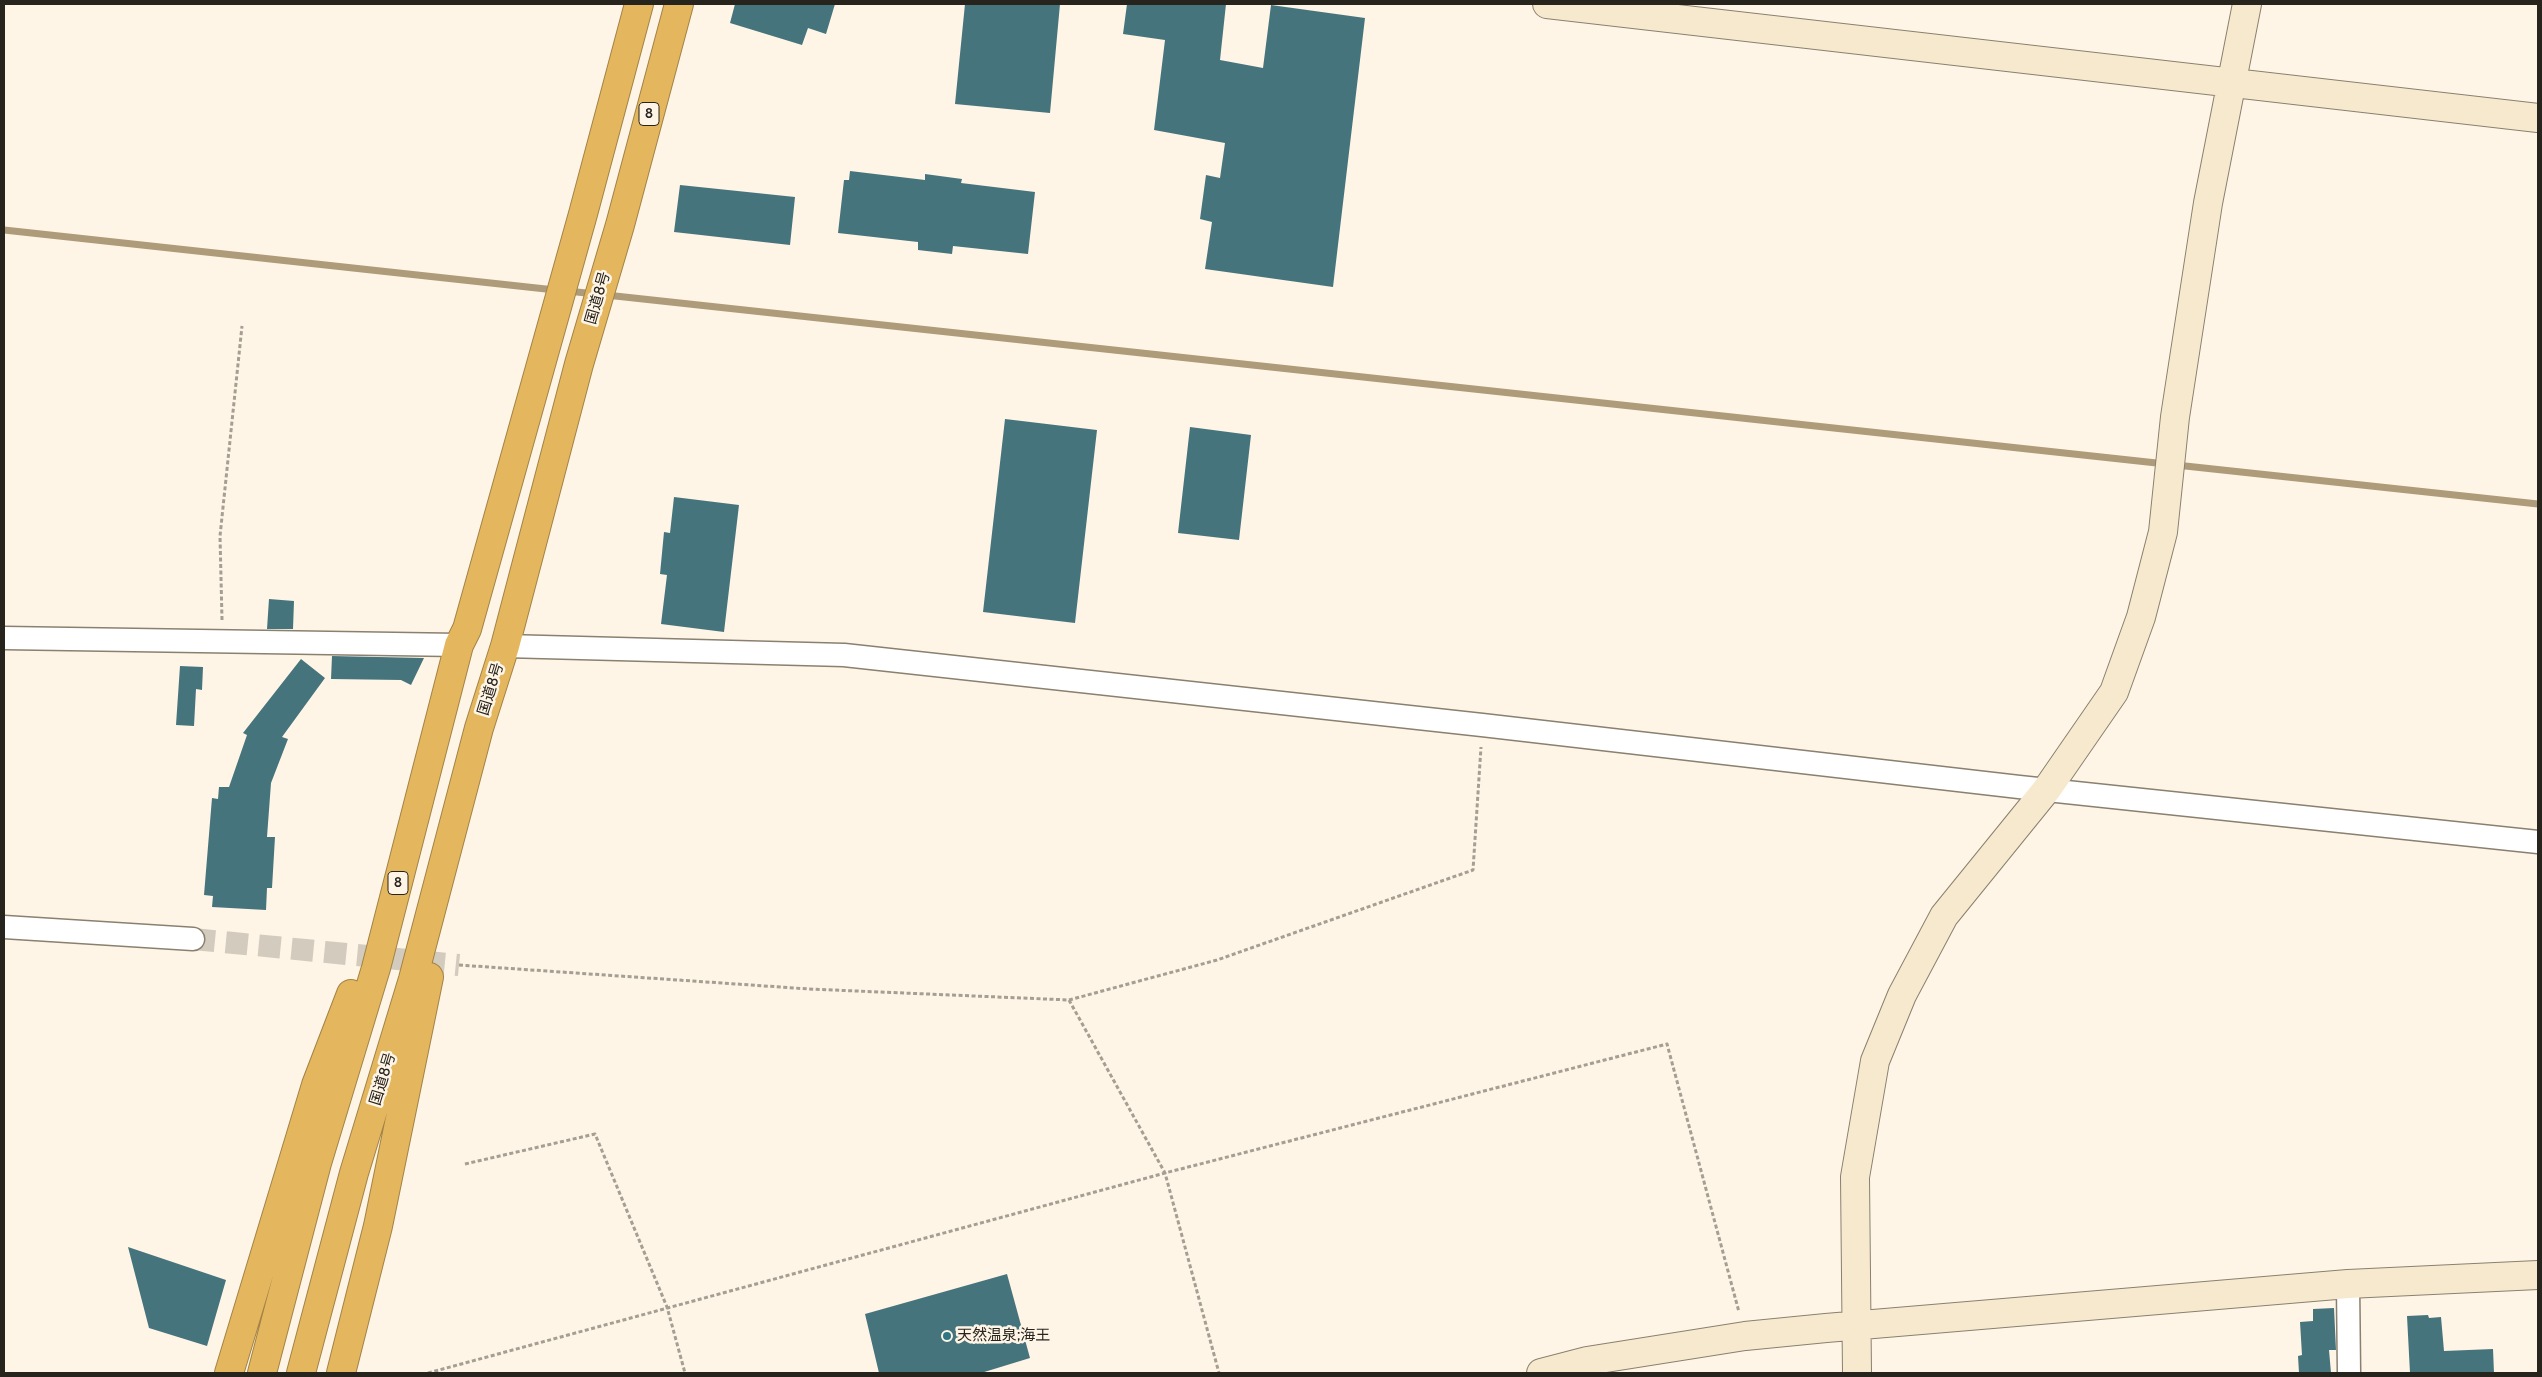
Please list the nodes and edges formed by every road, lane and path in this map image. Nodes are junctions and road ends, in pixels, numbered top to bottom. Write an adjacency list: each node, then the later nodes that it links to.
1 (638, 4): 10 (highway, 8)
2 (679, 4): 11 (highway, 国道8号 / 8)
3 (1547, 4): 5 (street)
4 (2247, 4): 5 (street)
5 (2233, 83): 6 (street); 14 (street)
6 (2538, 118)
7 (242, 326): 9 (path)
8 (4, 638): 9 (street)
9 (227, 641): 10 (street)
10 (459, 645): 16 (highway, 8)
11 (505, 646): 12 (street); 13 (highway, 国道8号 / 8)
12 (1482, 725): 14 (street); 20 (path)
13 (465, 782): 30 (highway, 国道8号 / 8); 31 (highway, 8)
14 (2048, 788): 15 (street); 26 (street)
15 (2538, 842)
16 (408, 849): 28 (highway, 8); 29 (highway, 8)
17 (4, 926): 18 (street)
18 (193, 939)
19 (459, 965): 20 (path)
20 (1069, 1000): 22 (path)
21 (465, 1164): 25 (path)
22 (1165, 1173): 25 (path); 27 (path); 34 (path)
23 (2538, 1275): 24 (street)
24 (2348, 1284): 26 (street); 37 (street)
25 (667, 1308): 32 (path); 33 (path)
26 (1857, 1326): 27 (street); 36 (street)
27 (1745, 1336): 35 (street)
28 (229, 1373)
29 (262, 1373)
30 (301, 1373)
31 (341, 1373)
32 (428, 1373)
33 (685, 1373)
34 (1219, 1373)
35 (1541, 1373)
36 (1857, 1373)
37 (2350, 1373)

